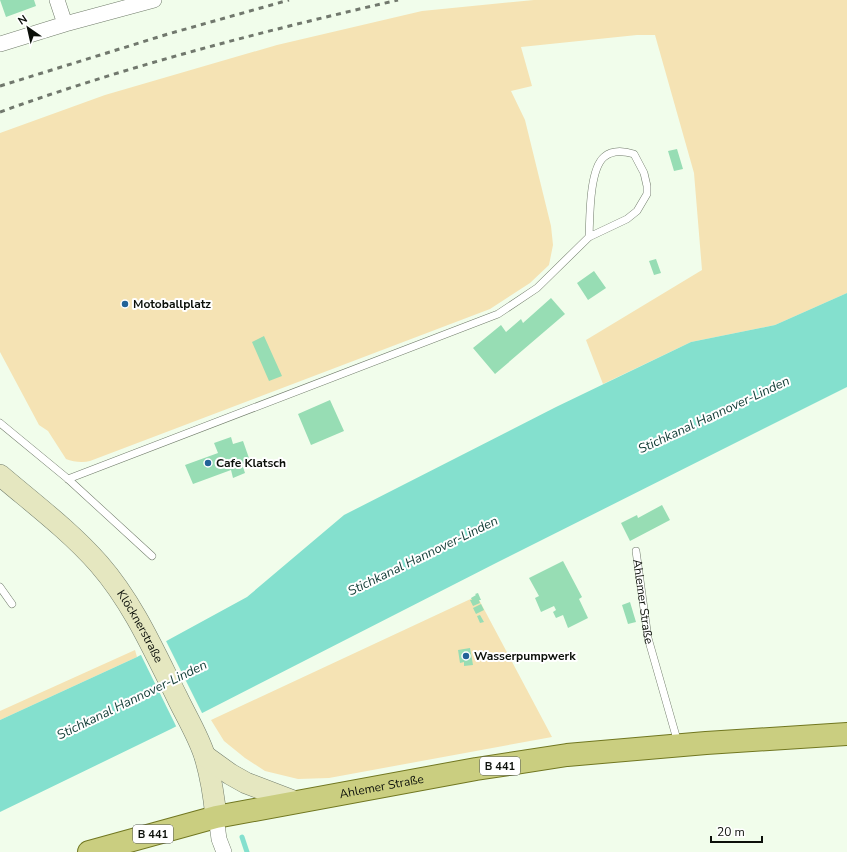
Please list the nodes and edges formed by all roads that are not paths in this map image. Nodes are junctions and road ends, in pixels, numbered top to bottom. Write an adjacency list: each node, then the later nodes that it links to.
1 (57, 0): 3 (street)
2 (154, 0): 3 (street)
3 (65, 24): 4 (street)
4 (0, 44)
5 (588, 237): 5 (lane); 8 (lane)
6 (0, 423): 8 (lane)
7 (0, 475): 15 (main road, Klöcknerstraße)
8 (68, 479): 10 (lane)
9 (636, 551): 14 (lane, Ahlemer Straße)
10 (152, 556)
11 (0, 587): 12 (lane)
12 (12, 604)
13 (847, 734): 14 (main road, Ahlemer Straße / B 441)
14 (678, 745): 16 (main road, Ahlemer Straße / B 441)
15 (205, 756): 16 (main road); 17 (main road, Klöcknerstraße)
16 (296, 802): 17 (main road, Ahlemer Straße / B 441)
17 (216, 817): 18 (main road, Ahlemer Straße / B 441); 19 (street)
18 (89, 852)
19 (224, 852)

